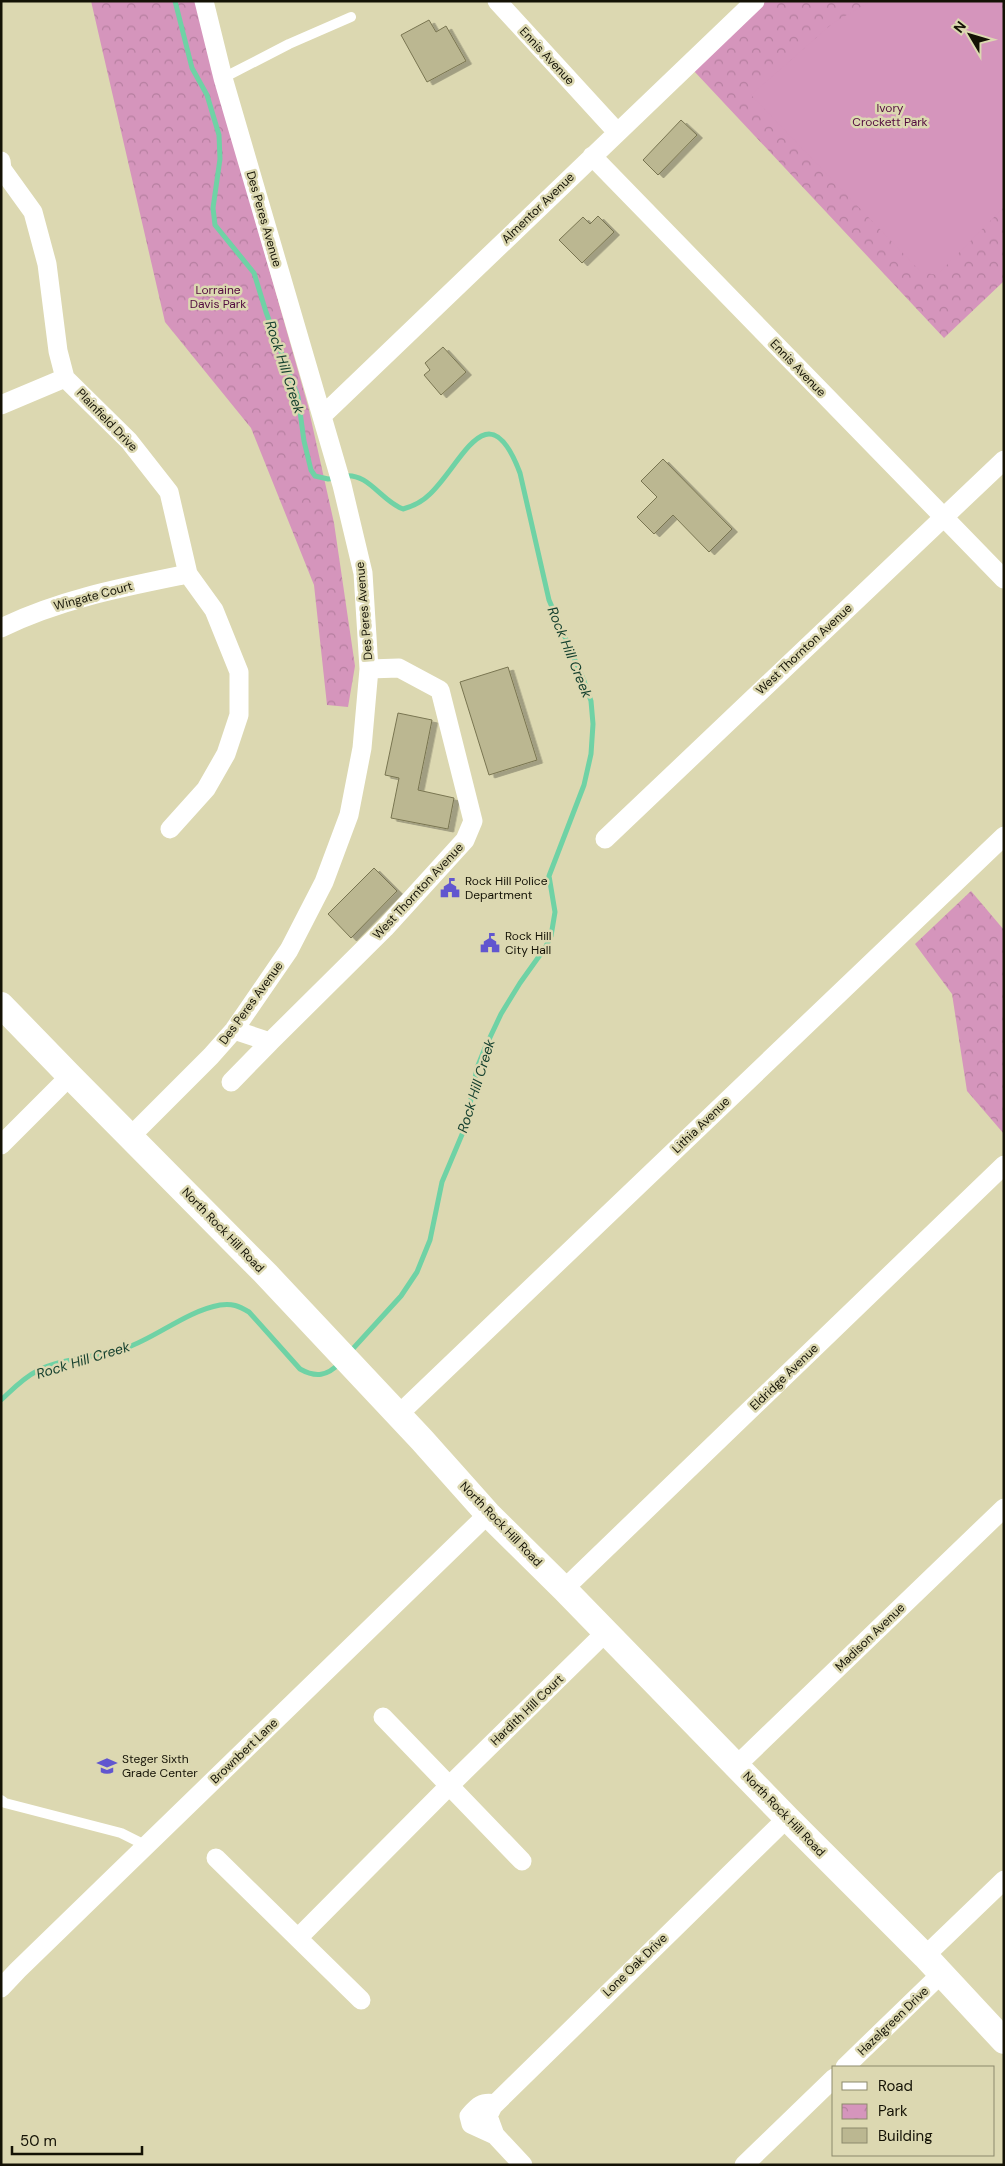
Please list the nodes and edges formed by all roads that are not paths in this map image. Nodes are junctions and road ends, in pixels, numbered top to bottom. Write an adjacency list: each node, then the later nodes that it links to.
1 (204, 1): 5 (street, Des Peres Avenue)
2 (497, 1): 6 (street, Ennis Avenue)
3 (755, 1): 6 (street, Almentor Avenue)
4 (351, 17): 5 (lane)
5 (223, 78): 11 (street, Des Peres Avenue)
6 (617, 132): 7 (street, Almentor Avenue)
7 (592, 156): 11 (street, Almentor Avenue); 13 (street, Ennis Avenue)
8 (2, 167): 9 (street)
9 (65, 378): 10 (street); 14 (street, Plainfield Drive)
10 (1, 404)
11 (322, 416): 17 (street, Des Peres Avenue)
12 (1004, 460): 13 (street, West Thornton Avenue)
13 (943, 518): 15 (street, Ennis Avenue); 20 (street, West Thornton Avenue)
14 (188, 574): 16 (street, Wingate Court); 18 (street, Plainfield Drive)
15 (1004, 579)
16 (1, 628)
17 (369, 669): 22 (street, Des Peres Avenue); 23 (street, West Thornton Avenue)
18 (170, 829)
19 (1004, 836): 29 (street, Lithia Avenue)
20 (605, 839)
21 (1, 1004): 24 (street, North Rock Hill Road)
22 (234, 1030): 23 (street); 26 (street, Des Peres Avenue)
23 (270, 1042): 25 (street, West Thornton Avenue)
24 (70, 1076): 26 (street, North Rock Hill Road); 27 (street)
25 (231, 1082)
26 (130, 1137): 29 (street, North Rock Hill Road)
27 (1, 1146)
28 (1004, 1165): 32 (street, Eldridge Avenue)
29 (398, 1415): 31 (street, North Rock Hill Road)
30 (1004, 1508): 35 (street, Madison Avenue)
31 (488, 1514): 32 (street, North Rock Hill Road); 39 (street, Brownbert Lane)
32 (564, 1589): 33 (street, North Rock Hill Road)
33 (606, 1632): 35 (street, North Rock Hill Road); 36 (street, Hardith Hill Court)
34 (383, 1717): 36 (street)
35 (737, 1765): 38 (street, North Rock Hill Road)
36 (448, 1787): 41 (street); 43 (street, Hardith Hill Court)
37 (1, 1800): 39 (lane)
38 (787, 1818): 44 (street, North Rock Hill Road); 50 (street, Lone Oak Drive)
39 (147, 1846): 45 (street, Brownbert Lane)
40 (216, 1858): 43 (street)
41 (522, 1861)
42 (1004, 1880): 44 (street, Hazelgreen Drive)
43 (298, 1938): 46 (street)
44 (933, 1965): 47 (street, North Rock Hill Road); 48 (street, Hazelgreen Drive)
45 (1, 1988)
46 (361, 2000)
47 (1004, 2040)
48 (846, 2066)
49 (832, 2080): 51 (street)
50 (522, 2165)
51 (744, 2165)

